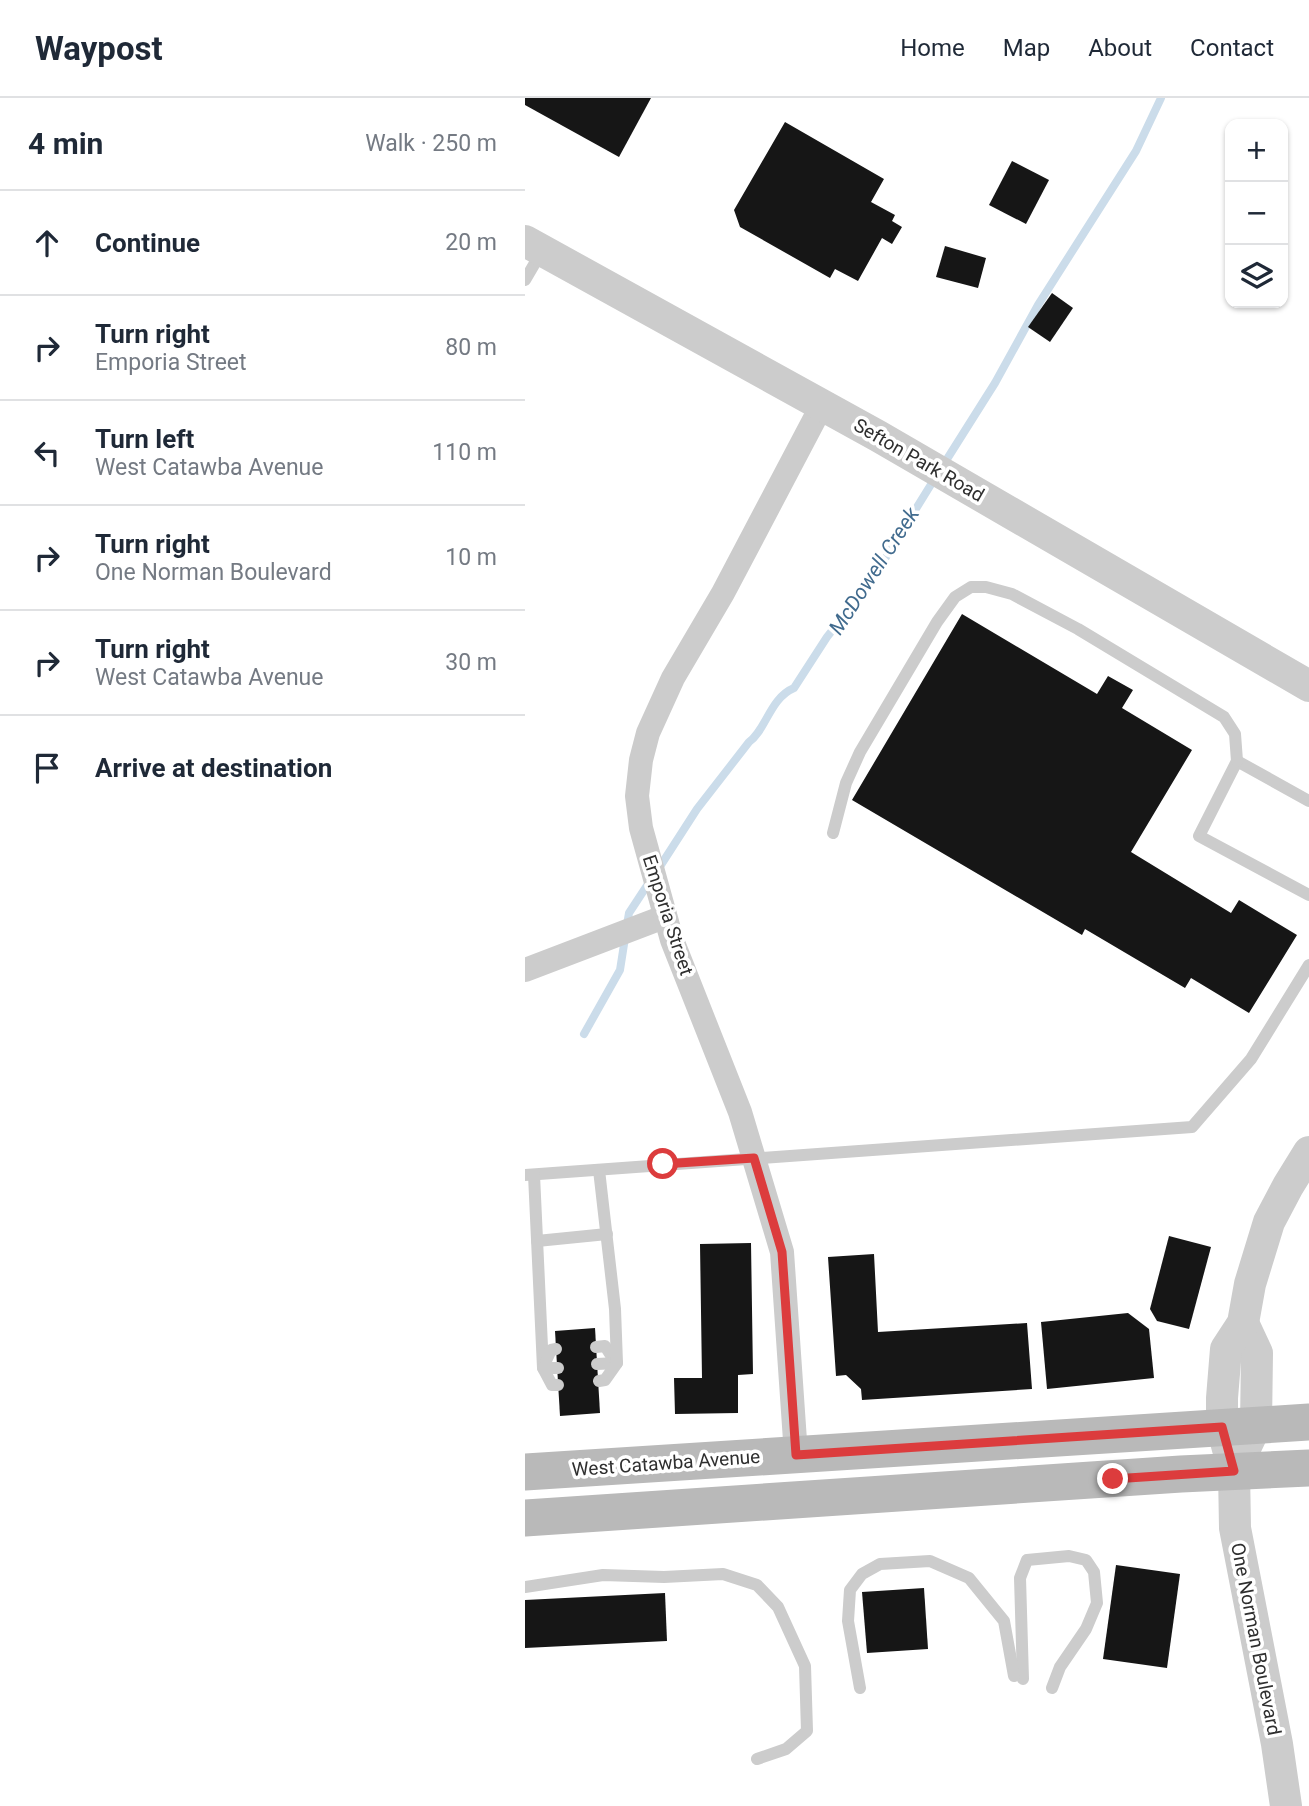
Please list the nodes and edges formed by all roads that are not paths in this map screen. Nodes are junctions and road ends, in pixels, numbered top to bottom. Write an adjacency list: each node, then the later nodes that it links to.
1 (534, 246): 2 (lane); 3 (street, Sefton Park Road)
2 (525, 280)
3 (822, 405): 4 (street, Sefton Park Road); 9 (street, Emporia Street)
4 (1309, 686)
5 (1237, 761): 6 (lane); 7 (lane); 8 (lane)
6 (1309, 801)
7 (833, 833)
8 (1309, 895)
9 (664, 917): 11 (street); 13 (street, Emporia Street)
10 (1309, 965): 13 (lane)
11 (525, 970)
12 (1308, 1156): 27 (street, One Norman Boulevard)
13 (754, 1158): 14 (lane); 28 (street, Emporia Street)
14 (599, 1170): 15 (lane); 16 (lane)
15 (529, 1175): 17 (lane)
16 (607, 1234): 17 (lane); 20 (lane)
17 (537, 1241): 23 (lane)
18 (596, 1347): 20 (lane)
19 (556, 1349): 23 (lane)
20 (617, 1363): 21 (lane); 24 (lane)
21 (597, 1364)
22 (558, 1367): 23 (lane)
23 (543, 1368): 25 (lane)
24 (599, 1381)
25 (558, 1385)
26 (1309, 1422): 27 (main road, West Catawba Avenue)
27 (1239, 1426): 28 (main road, West Catawba Avenue); 31 (street, One Norman Boulevard)
28 (796, 1455): 29 (main road, West Catawba Avenue)
29 (717, 1460): 32 (main road, West Catawba Avenue); 33 (main road)
30 (1309, 1468): 31 (main road)
31 (1234, 1471): 34 (main road); 39 (street, One Norman Boulevard)
32 (525, 1472)
33 (525, 1493)
34 (525, 1518)
35 (525, 1587): 38 (lane)
36 (860, 1688): 37 (lane)
37 (1052, 1688)
38 (757, 1759)
39 (1286, 1806)

